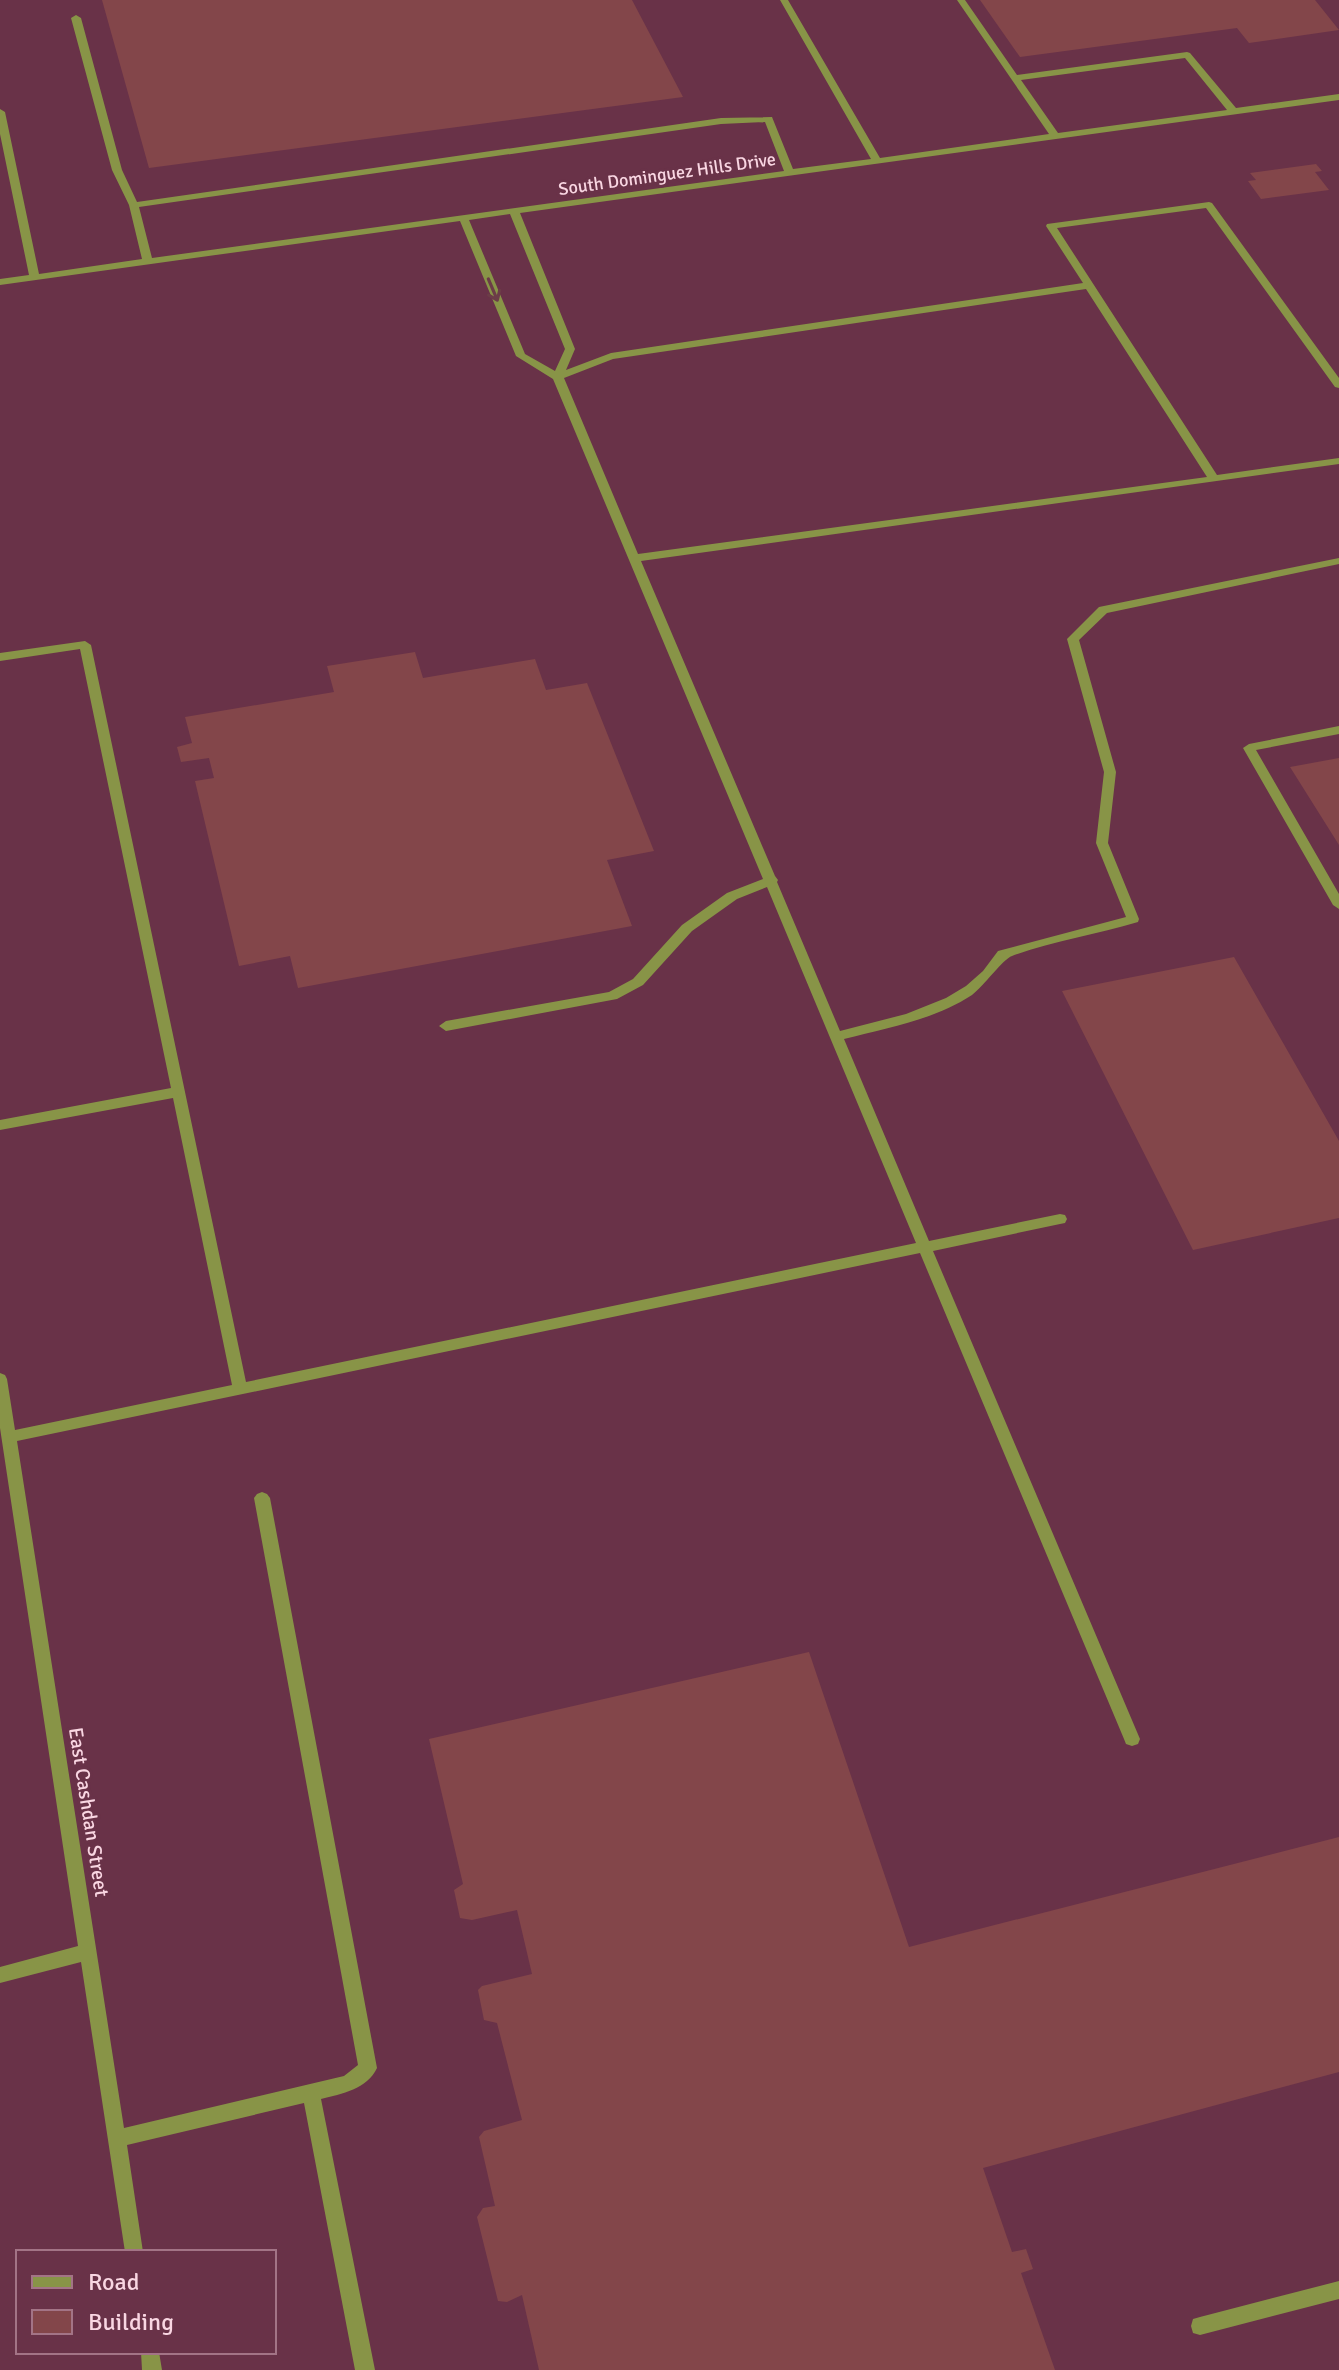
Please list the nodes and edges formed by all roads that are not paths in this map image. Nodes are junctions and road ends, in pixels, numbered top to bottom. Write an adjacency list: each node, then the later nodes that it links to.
1 (784, 0): 9 (street)
2 (961, 0): 4 (street)
3 (76, 18): 11 (street)
4 (1015, 78): 6 (street); 8 (street)
5 (1339, 97): 6 (street, South Dominguez Hills Drive)
6 (1233, 111): 8 (street, South Dominguez Hills Drive)
7 (0, 112): 15 (street)
8 (1055, 136): 9 (street, South Dominguez Hills Drive)
9 (877, 161): 10 (street, South Dominguez Hills Drive)
10 (790, 173): 11 (street); 12 (street, South Dominguez Hills Drive)
11 (134, 205): 14 (street)
12 (514, 211): 13 (street, South Dominguez Hills Drive); 18 (street)
13 (463, 218): 14 (street, South Dominguez Hills Drive); 18 (street, one-way to 18)
14 (148, 262): 15 (street, South Dominguez Hills Drive)
15 (35, 277): 16 (street, South Dominguez Hills Drive)
16 (0, 282)
17 (1090, 285): 18 (street); 19 (street); 21 (street)
18 (558, 377): 22 (street)
19 (1339, 385)
20 (1339, 461): 21 (street)
21 (1214, 479): 22 (street)
22 (635, 558): 26 (street)
23 (1339, 561): 29 (street)
24 (0, 657): 30 (street)
25 (1339, 730): 27 (street)
26 (772, 880): 28 (street); 29 (street)
27 (1339, 905)
28 (446, 1026)
29 (838, 1036): 33 (street)
30 (178, 1092): 31 (street); 35 (street)
31 (0, 1125)
32 (1060, 1219): 33 (street)
33 (927, 1247): 35 (street); 38 (street)
34 (0, 1379): 36 (street, East Cashdan Street)
35 (240, 1389): 36 (street)
36 (9, 1437): 39 (street, East Cashdan Street)
37 (262, 1498): 41 (street)
38 (1132, 1739)
39 (88, 1952): 40 (street); 42 (street, East Cashdan Street)
40 (0, 1975)
41 (311, 2093): 42 (street); 46 (street)
42 (117, 2138): 43 (street, East Cashdan Street)
43 (134, 2250)
44 (1339, 2290): 45 (street)
45 (1200, 2326)
46 (365, 2370)

